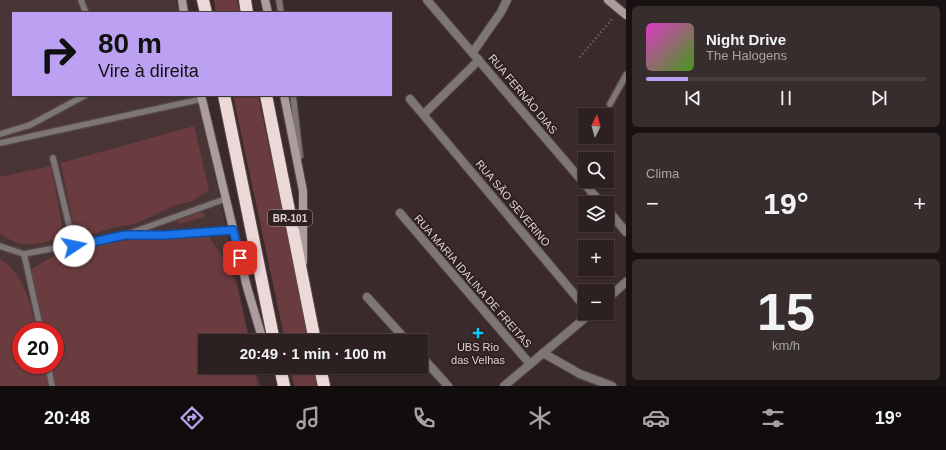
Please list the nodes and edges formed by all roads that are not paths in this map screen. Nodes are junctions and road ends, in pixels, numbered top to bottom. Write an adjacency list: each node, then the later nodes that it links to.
1 (81, 0): 10 (lane)
2 (182, 0): 11 (main road)
3 (203, 0): 12 (highway)
4 (245, 0): 13 (highway)
5 (265, 0): 14 (main road)
6 (279, 0): 15 (lane)
7 (427, 0): 17 (street, RUA FERNÃO DIAS)
8 (507, 0): 17 (street)
9 (608, 0): 16 (main road)
10 (86, 12)
11 (184, 12)
12 (206, 12)
13 (247, 12)
14 (268, 12)
15 (281, 12)
16 (623, 12)
17 (472, 52): 18 (street, RUA FERNÃO DIAS)
18 (479, 60): 28 (street); 33 (street, RUA FERNÃO DIAS)
19 (626, 75): 27 (lane)
20 (84, 96): 29 (lane)
21 (224, 96): 51 (highway)
22 (266, 96): 44 (highway, BR-101)
23 (284, 96): 32 (main road)
24 (293, 96): 32 (lane)
25 (202, 97): 30 (lane); 34 (main road)
26 (410, 99): 28 (street, RUA SÃO SEVERINO)
27 (610, 104)
28 (424, 114): 47 (street, RUA SÃO SEVERINO)
29 (0, 134)
30 (0, 143)
31 (53, 158): 41 (lane)
32 (303, 190): 44 (main road)
33 (596, 196)
34 (225, 199): 37 (main road); 39 (lane)
35 (400, 213): 56 (street, RUA MARIA IDALINA DE FREITAS)
36 (614, 218): 38 (street)
37 (233, 230): 39 (lane); 50 (main road)
38 (626, 232)
39 (125, 235): 41 (lane)
40 (0, 246): 42 (lane)
41 (74, 246): 42 (lane)
42 (24, 254): 49 (lane)
43 (626, 282): 45 (street)
44 (303, 285): 52 (highway, BR-101)
45 (614, 292)
46 (367, 297): 53 (street)
47 (578, 299)
48 (582, 320): 54 (street)
49 (39, 322)
50 (261, 334)
51 (273, 334)
52 (314, 334)
53 (401, 334)
54 (543, 353): 56 (street); 66 (street)
55 (428, 364): 64 (street)
56 (530, 364): 65 (street)
57 (50, 374): 61 (lane)
58 (278, 374): 62 (main road)
59 (281, 374): 62 (highway)
60 (321, 374): 63 (highway)
61 (52, 386)
62 (284, 386)
63 (324, 386)
64 (448, 386)
65 (504, 386)
66 (612, 386)

